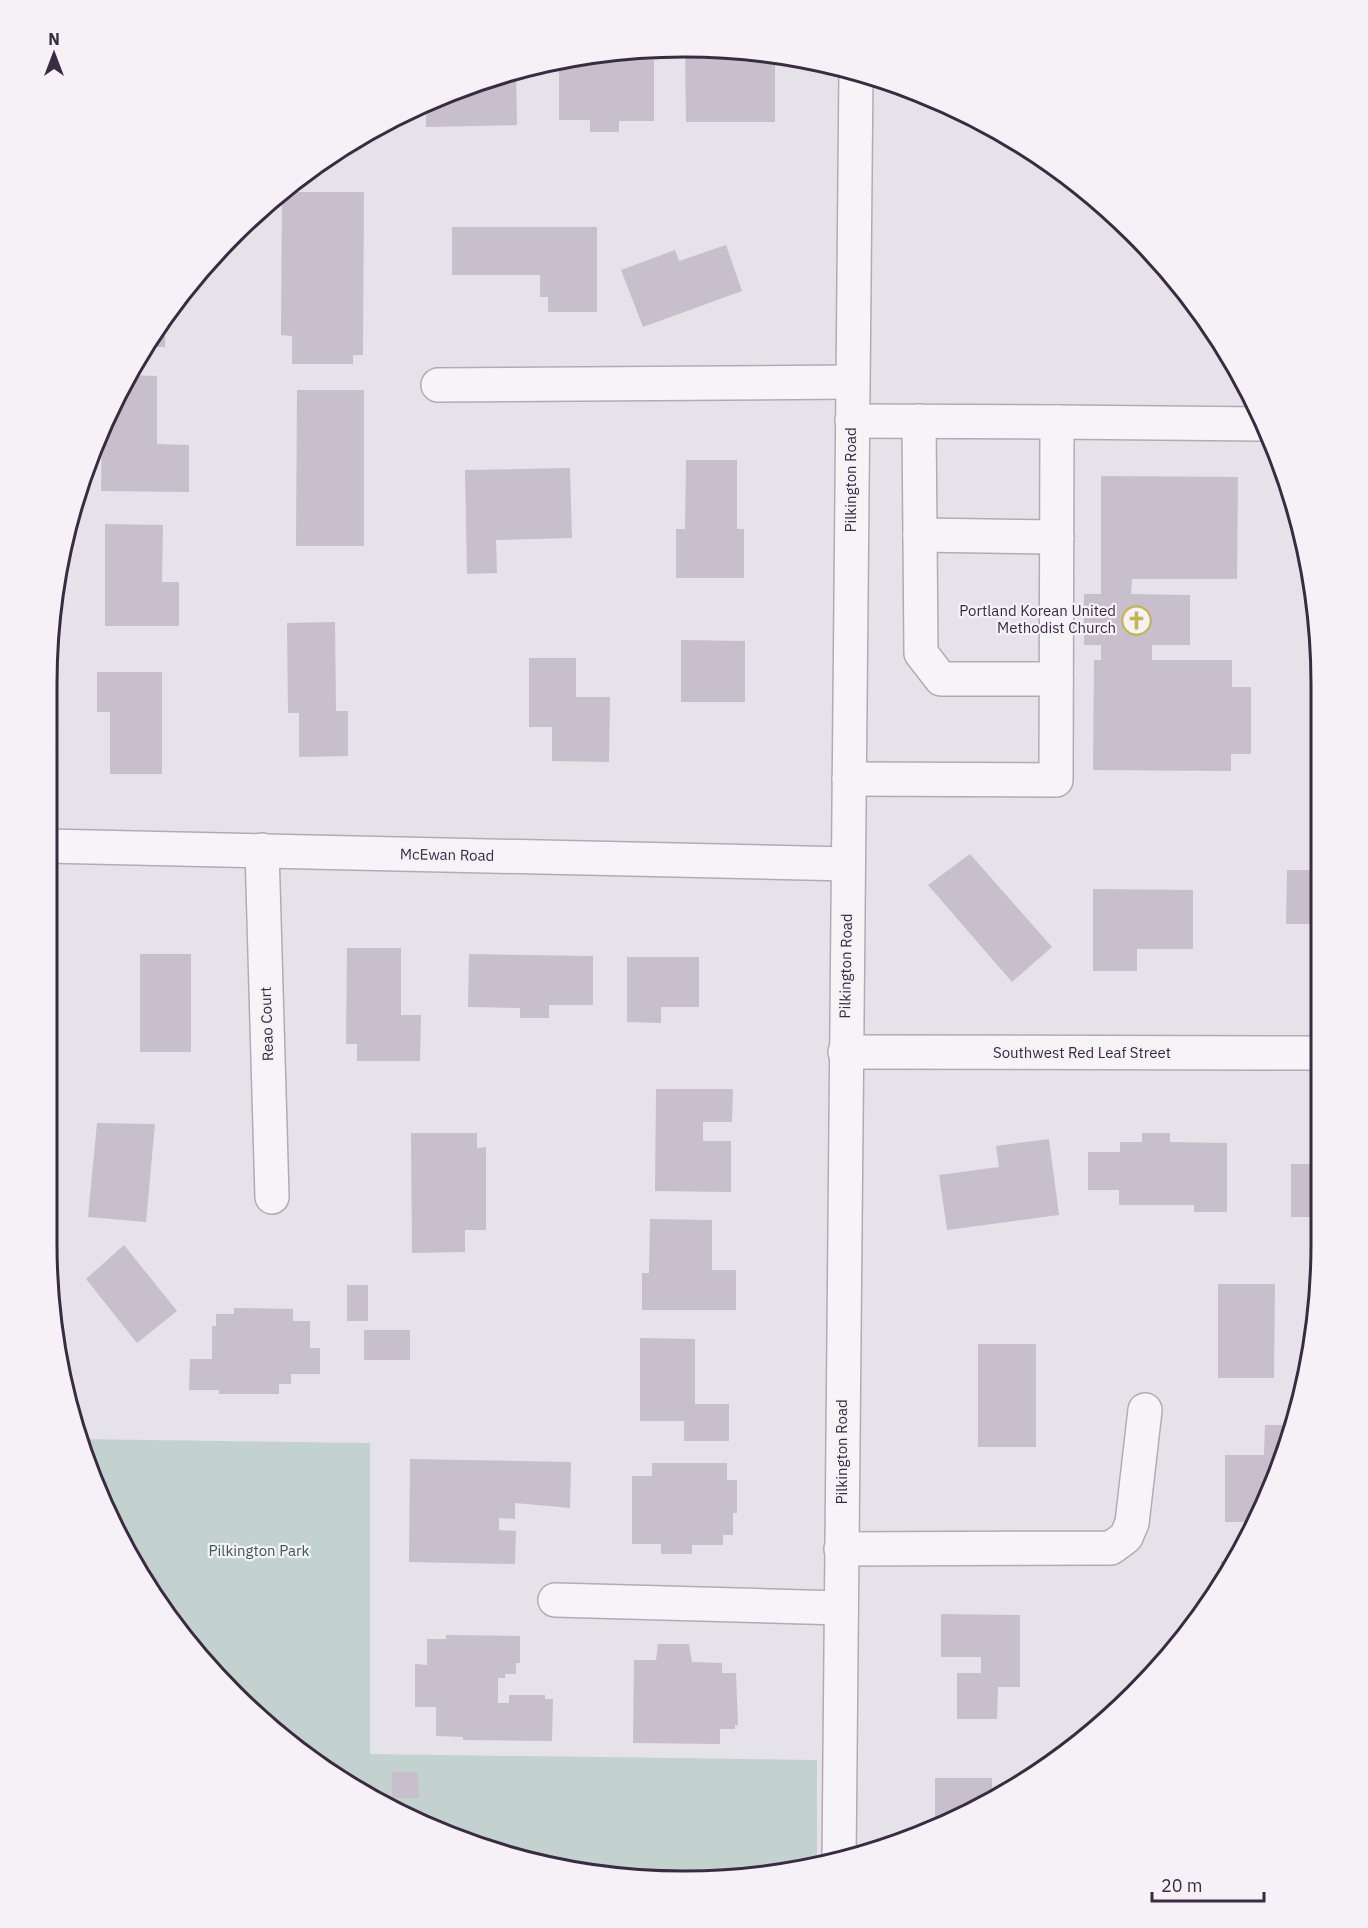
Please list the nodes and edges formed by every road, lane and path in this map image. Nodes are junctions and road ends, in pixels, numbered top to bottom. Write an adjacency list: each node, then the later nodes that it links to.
1 (856, 81): 2 (street, Pilkington Road)
2 (852, 382): 3 (street); 4 (street, Pilkington Road)
3 (438, 385)
4 (852, 421): 5 (street); 11 (street, Pilkington Road)
5 (919, 421): 6 (street); 8 (street)
6 (1058, 422): 7 (street); 9 (street)
7 (1254, 424)
8 (920, 536): 9 (street); 10 (street)
9 (1057, 537): 10 (street)
10 (1056, 679): 11 (street)
11 (849, 779): 14 (street, Pilkington Road)
12 (57, 846): 13 (street, McEwan Road)
13 (262, 850): 14 (street, McEwan Road); 17 (street, Reao Court)
14 (848, 864): 15 (street, Pilkington Road)
15 (845, 1052): 16 (street, Southwest Red Leaf Street); 19 (street, Pilkington Road)
16 (1311, 1053)
17 (272, 1197)
18 (1144, 1410): 19 (street)
19 (841, 1549): 21 (street, Pilkington Road)
20 (555, 1600): 21 (street)
21 (841, 1608): 22 (street, Pilkington Road)
22 (839, 1852)

